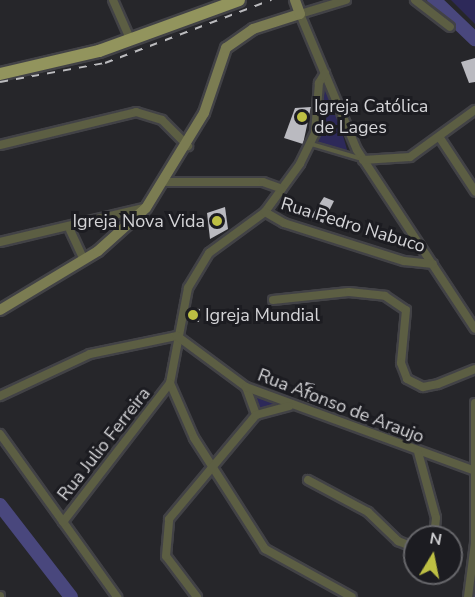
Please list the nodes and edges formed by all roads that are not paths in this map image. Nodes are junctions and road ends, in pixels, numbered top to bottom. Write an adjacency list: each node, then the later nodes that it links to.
1 (113, 0): 8 (street)
2 (239, 0): 8 (main road)
3 (295, 0): 6 (street)
4 (346, 0): 6 (street)
5 (415, 0): 7 (street)
6 (300, 14): 9 (street); 15 (street)
7 (450, 27)
8 (131, 41): 10 (main road)
9 (325, 73): 13 (street); 16 (street)
10 (0, 74)
11 (475, 110): 12 (street)
12 (440, 138): 16 (street); 19 (street)
13 (311, 144): 16 (lane); 18 (street)
14 (0, 145): 15 (street)
15 (188, 146): 17 (street)
16 (363, 160): 25 (street)
17 (167, 182): 18 (street); 20 (street)
18 (282, 189): 21 (street)
19 (475, 191)
20 (146, 208): 22 (street); 24 (street)
21 (265, 212): 25 (street, Rua Pedro Nabuco); 29 (street)
22 (70, 230): 23 (street); 24 (street)
23 (0, 242)
24 (84, 260): 27 (street)
25 (433, 264): 28 (street)
26 (273, 300): 30 (street)
27 (0, 309)
28 (475, 329)
29 (177, 336): 31 (street); 32 (street, Rua Afonso de Araujo); 33 (street)
30 (475, 369)
31 (170, 383): 39 (street); 42 (street, Rua Julio Ferreira)
32 (246, 387): 35 (street, Rua Afonso de Araujo); 36 (street)
33 (0, 396)
34 (475, 403): 40 (street)
35 (289, 406): 36 (street); 38 (street, Rua Afonso de Araujo)
36 (256, 415): 39 (street)
37 (0, 434): 42 (street)
38 (418, 452): 40 (street, Rua Afonso de Araujo); 43 (street)
39 (213, 468): 46 (street); 47 (street)
40 (473, 470): 48 (street)
41 (308, 480): 44 (street)
42 (63, 522): 45 (street)
43 (435, 525)
44 (403, 543)
45 (117, 597)
46 (197, 597)
47 (352, 597)
48 (468, 597)

